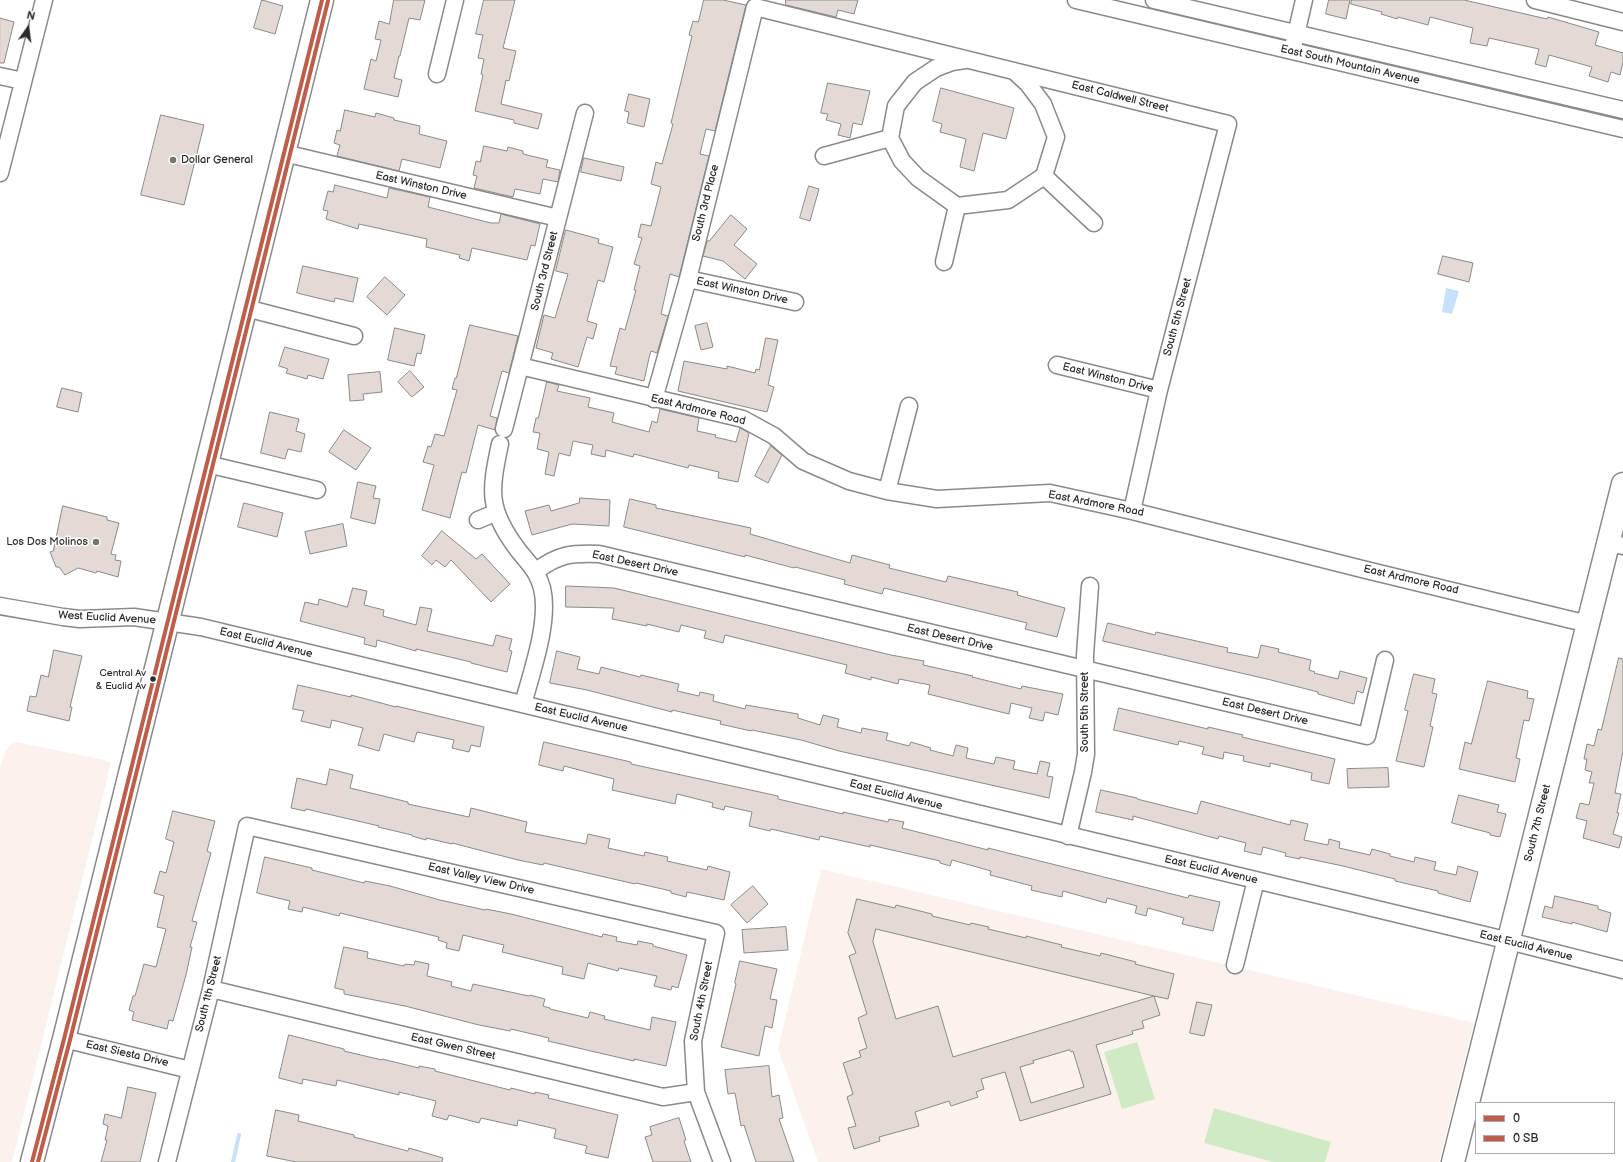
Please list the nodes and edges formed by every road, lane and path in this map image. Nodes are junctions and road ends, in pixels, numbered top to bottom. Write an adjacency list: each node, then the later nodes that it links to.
1 (44, 0): 16 (street)
2 (322, 0): 22 (main road)
3 (455, 0): 14 (street)
4 (1076, 0): 11 (street, East South Mountain Avenue)
5 (1154, 0): 10 (street, East South Mountain Avenue)
6 (1304, 0): 10 (street)
7 (1536, 0): 9 (street)
8 (755, 7): 12 (street, East Caldwell Street); 30 (street, South 3rd Place)
9 (1623, 22)
10 (1296, 34): 11 (street); 17 (street, East South Mountain Avenue)
11 (1292, 51): 20 (street, East South Mountain Avenue)
12 (970, 60): 13 (street, East Caldwell Street); 21 (street, East Caldwell Street)
13 (1012, 70): 19 (street, East Caldwell Street); 25 (street, East Caldwell Street)
14 (437, 74)
15 (0, 76): 16 (street)
16 (23, 81): 24 (street)
17 (1623, 110)
18 (585, 113): 27 (street, South 3rd Street)
19 (1228, 124): 36 (street, South 5th Street)
20 (1623, 129)
21 (890, 138): 23 (street); 26 (street)
22 (284, 153): 27 (street, East Winston Drive); 32 (main road)
23 (824, 156)
24 (0, 173)
25 (1044, 176): 26 (street); 28 (street)
26 (957, 206): 29 (street)
27 (558, 218): 35 (street, South 3rd Street)
28 (1094, 223)
29 (944, 262)
30 (688, 279): 31 (street, East Winston Drive); 37 (street, South 3rd Place)
31 (795, 302)
32 (246, 308): 33 (street); 39 (main road)
33 (354, 336)
34 (1057, 365): 36 (street, East Winston Drive)
35 (520, 366): 37 (street, East Ardmore Road); 44 (street, South 3rd Street)
36 (1159, 390): 43 (street, South 5th Street)
37 (654, 399): 42 (street, East Ardmore Road)
38 (910, 406): 42 (street)
39 (207, 464): 41 (street); 50 (main road)
40 (1623, 484): 46 (main road, South 7th Street)
41 (317, 490)
42 (886, 491): 43 (street, East Ardmore Road)
43 (1132, 511): 51 (street, East Ardmore Road)
44 (495, 513): 45 (street); 47 (street, South 3rd Street)
45 (478, 520)
46 (1616, 544): 51 (main road, South 7th Street)
47 (536, 570): 53 (street, East Desert Drive); 54 (street, South 3rd Street)
48 (1090, 586): 53 (street, South 5th Street)
49 (0, 606): 50 (street, West Euclid Avenue)
50 (168, 622): 54 (street, East Euclid Avenue); 63 (main road)
51 (1588, 624): 59 (main road, South 7th Street)
52 (1385, 660): 53 (street, East Desert Drive)
53 (1085, 670): 56 (street, South 5th Street)
54 (523, 704): 56 (street, East Euclid Avenue)
55 (247, 826): 58 (street, East Valley View Drive); 62 (street, South 1th Street)
56 (1068, 836): 57 (street, East Euclid Avenue)
57 (1256, 880): 59 (street, East Euclid Avenue); 60 (street)
58 (716, 933): 65 (street, South 4th Street)
59 (1508, 941): 61 (street, East Euclid Avenue); 69 (main road, South 7th Street)
60 (1235, 965)
61 (1623, 970)
62 (211, 989): 64 (street, South 1th Street); 65 (street, East Gwen Street)
63 (64, 1039): 64 (street, East Siesta Drive); 67 (main road)
64 (190, 1070): 66 (street, South 1th Street)
65 (696, 1092): 68 (street, South 4th Street)
66 (171, 1161)
67 (32, 1162)
68 (722, 1162)
69 (1453, 1162)

